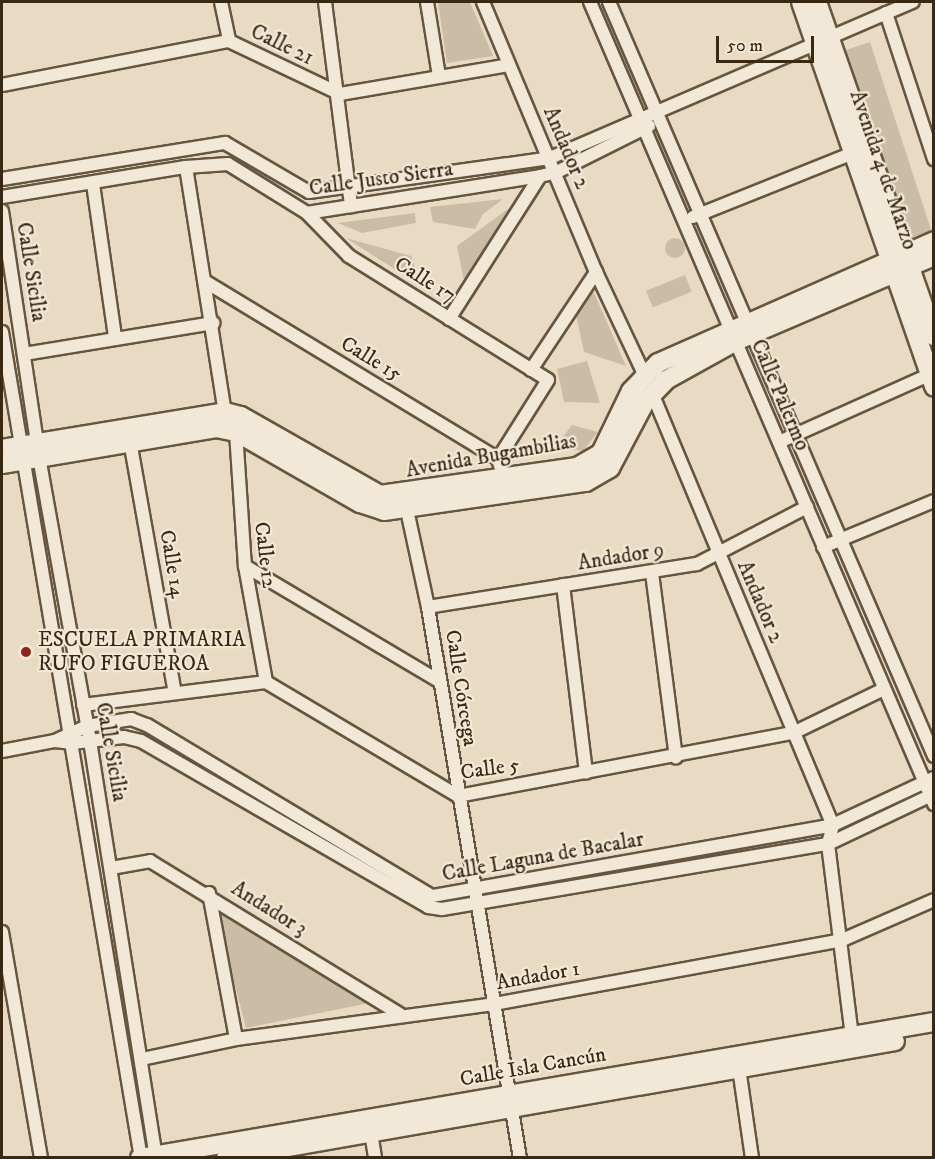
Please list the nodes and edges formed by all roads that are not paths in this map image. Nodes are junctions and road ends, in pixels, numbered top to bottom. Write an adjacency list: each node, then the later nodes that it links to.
1 (221, 2): 11 (street)
2 (325, 2): 16 (street)
3 (427, 2): 14 (street)
4 (483, 2): 13 (street, Andador 2)
5 (590, 2): 18 (street, Calle Palermo)
6 (609, 2): 17 (street, Calle Palermo)
7 (801, 2): 12 (main road, Avenida 4 de Marzo)
8 (817, 2): 12 (main road, Avenida 4 de Marzo)
9 (906, 3): 10 (street, Calle Justo Sierra)
10 (886, 13): 12 (street, Calle Justo Sierra); 21 (street)
11 (229, 41): 15 (street, Calle 21); 16 (street, Calle 21)
12 (823, 42): 17 (street, Calle Justo Sierra); 19 (main road, Avenida 4 de Marzo); 36 (main road, Avenida 4 de Marzo)
13 (509, 65): 14 (street); 20 (street, Andador 2)
14 (439, 76): 16 (street)
15 (2, 85)
16 (340, 94): 27 (street)
17 (658, 115): 18 (street, Calle Justo Sierra); 32 (street, Calle Palermo)
18 (642, 123): 20 (street, Calle Justo Sierra); 23 (street, Calle Justo Sierra); 33 (street, Calle Palermo)
19 (853, 153): 32 (street); 36 (main road, Avenida 4 de Marzo)
20 (550, 158): 23 (street, Andador 2); 27 (street, Calle Justo Sierra)
21 (933, 159)
22 (186, 167): 26 (street, Calle Justo Sierra); 31 (street, Calle Justo Sierra); 38 (street)
23 (557, 172): 24 (street, Calle Justo Sierra); 37 (street, Andador 2)
24 (540, 176): 29 (street, Calle Justo Sierra); 39 (street)
25 (2, 179): 27 (street, Calle Justo Sierra)
26 (93, 184): 28 (street, Calle Justo Sierra); 44 (street)
27 (350, 187): 29 (street)
28 (2, 197)
29 (351, 206): 31 (street, Calle Justo Sierra)
30 (2, 211): 45 (street, Calle Sicilia)
31 (307, 213): 39 (street, Calle 17)
32 (700, 214): 33 (street); 41 (street, Calle Palermo)
33 (684, 221): 41 (street, Calle Palermo)
34 (933, 241): 36 (main road, Avenida Bugambilias)
35 (933, 256): 36 (main road, Avenida Bugambilias)
36 (900, 263): 41 (main road, Avenida Bugambilias); 43 (main road, Avenida 4 de Marzo); 48 (main road, Avenida 4 de Marzo)
37 (596, 272): 46 (street); 47 (street, Andador 2)
38 (207, 282): 40 (street); 57 (street, Calle 15)
39 (449, 319): 46 (street, Calle 17)
40 (213, 323): 44 (street); 50 (street)
41 (741, 331): 47 (main road, Avenida Bugambilias); 49 (main road, Avenida Bugambilias); 52 (street, Calle Palermo); 54 (street, Calle Palermo)
42 (2, 332): 56 (street, Calle Sicilia)
43 (933, 336)
44 (115, 338): 45 (street)
45 (24, 354): 56 (street, Calle Sicilia)
46 (531, 370): 57 (street, Calle 17)
47 (645, 374): 59 (main road, Avenida Bugambilias)
48 (931, 381): 52 (street)
49 (652, 393): 60 (main road, Avenida Bugambilias); 66 (street, Andador 2)
50 (225, 412): 56 (main road, Avenida Bugambilias); 60 (main road, Avenida Bugambilias)
51 (236, 432): 53 (main road, Avenida Bugambilias); 63 (main road, Avenida Bugambilias); 67 (street, Calle 12)
52 (795, 434): 54 (street); 64 (street, Calle Palermo)
53 (130, 441): 56 (main road, Avenida Bugambilias); 74 (street, Calle 14)
54 (779, 442): 62 (street, Calle Palermo)
55 (2, 448): 56 (main road, Avenida Bugambilias)
56 (30, 451): 58 (main road, Avenida Bugambilias); 75 (street, Calle Sicilia); 78 (street, Calle Sicilia)
57 (498, 459): 59 (street)
58 (2, 464)
59 (504, 479): 60 (main road, Avenida Bugambilias)
60 (432, 498): 63 (main road, Avenida Bugambilias)
61 (933, 501): 64 (street)
62 (807, 507): 65 (street, Calle Palermo); 66 (street, Andador 9)
63 (406, 510): 70 (street, Calle Córcega)
64 (840, 539): 65 (street); 81 (street, Calle Palermo)
65 (823, 547): 73 (street, Calle Palermo)
66 (720, 555): 68 (street, Andador 9); 77 (street, Andador 2)
67 (245, 566): 71 (street); 72 (street, Calle 12)
68 (652, 573): 69 (street, Andador 9); 82 (street)
69 (563, 585): 70 (street, Andador 9); 83 (street)
70 (428, 606): 71 (street, Calle Córcega)
71 (439, 681): 85 (street, Calle Córcega)
72 (266, 682): 74 (street); 85 (street, Calle 5)
73 (884, 689): 77 (street, Calle 5); 84 (street, Calle Palermo)
74 (175, 693): 75 (street)
75 (83, 705): 76 (street, Calle Sicilia)
76 (87, 726): 78 (street, Calle Laguna de Bacalar); 79 (street, Calle Sicilia); 90 (street, Calle Laguna de Bacalar)
77 (794, 733): 82 (street, Calle 5); 87 (street, Andador 2)
78 (71, 737): 79 (street, Calle Laguna de Bacalar); 80 (street, Calle Laguna de Bacalar); 107 (street, Calle Sicilia)
79 (90, 741): 89 (street, Calle Sicilia); 93 (street, Calle Laguna de Bacalar)
80 (2, 751)
81 (933, 756)
82 (676, 757): 83 (street, Calle 5)
83 (586, 773): 85 (street, Calle 5)
84 (929, 780): 86 (street, Calle Palermo); 87 (street, Calle Laguna de Bacalar)
85 (458, 796): 90 (street, Calle Córcega)
86 (932, 798): 88 (street, Calle Laguna de Bacalar)
87 (833, 825): 88 (street); 90 (street, Calle Laguna de Bacalar)
88 (828, 844): 93 (street, Calle Laguna de Bacalar); 95 (street)
89 (111, 868): 91 (street, Andador 3); 102 (street, Calle Sicilia)
90 (474, 890): 93 (street, Calle Córcega)
91 (208, 893): 97 (street, Andador 3); 101 (street)
92 (933, 900): 95 (street, Andador 1)
93 (478, 905): 96 (street, Calle Córcega)
94 (2, 932): 108 (street)
95 (842, 940): 96 (street, Andador 1); 100 (street)
96 (494, 1004): 97 (street, Andador 1); 104 (street, Calle Córcega)
97 (400, 1014): 101 (street, Andador 1)
98 (933, 1022): 100 (main road, Calle Isla Cancún)
99 (933, 1035): 103 (main road, Calle Isla Cancún)
100 (852, 1036): 103 (main road, Calle Isla Cancún)
101 (236, 1039): 102 (street, Andador 1)
102 (141, 1059): 107 (street, Calle Sicilia)
103 (738, 1062): 104 (main road, Calle Isla Cancún); 112 (street)
104 (510, 1101): 105 (main road, Calle Isla Cancún); 111 (street, Calle Córcega)
105 (370, 1125): 106 (main road, Calle Isla Cancún); 107 (main road, Calle Isla Cancún); 110 (street)
106 (297, 1151): 109 (main road, Calle Isla Cancún)
107 (147, 1157)
108 (41, 1158)
109 (226, 1158)
110 (375, 1158)
111 (520, 1158)
112 (752, 1158)

